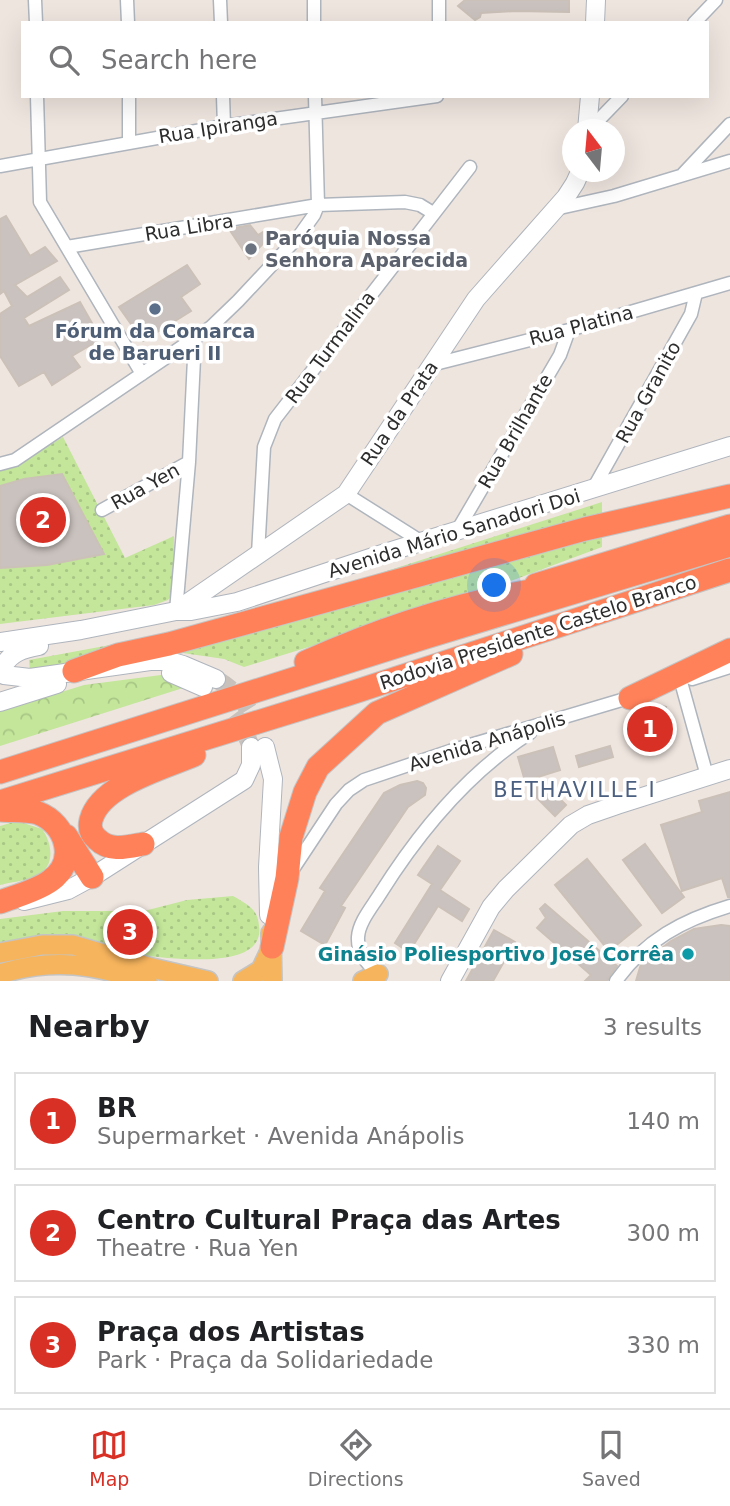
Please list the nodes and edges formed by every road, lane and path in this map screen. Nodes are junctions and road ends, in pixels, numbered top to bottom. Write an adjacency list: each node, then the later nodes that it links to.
1 (36, 0): 8 (street)
2 (127, 0): 9 (street)
3 (220, 0): 10 (street)
4 (314, 0): 11 (street)
5 (439, 0): 12 (street)
6 (596, 0): 13 (main road)
7 (716, 0): 14 (street)
8 (36, 21)
9 (128, 21)
10 (220, 21)
11 (314, 21)
12 (439, 21)
13 (595, 21)
14 (696, 21)
15 (37, 98): 28 (street)
16 (129, 98): 27 (street)
17 (223, 98): 26 (street)
18 (315, 98): 22 (street)
19 (421, 98): 22 (street, Rua Ipiranga)
20 (590, 98): 23 (main road)
21 (620, 98): 24 (street)
22 (315, 111): 26 (street, Rua Ipiranga); 34 (street)
23 (589, 119)
24 (599, 119)
25 (730, 124): 32 (street)
26 (225, 126): 27 (street, Rua Ipiranga)
27 (130, 141): 28 (street, Rua Ipiranga)
28 (38, 159): 30 (street, Rua Ipiranga); 37 (street)
29 (730, 161): 32 (street)
30 (0, 166)
31 (470, 167): 36 (street, Rua Turmalina)
32 (681, 176): 35 (street)
33 (575, 182): 35 (main road, Rua da Prata)
34 (318, 205): 36 (street, Rua Libra); 37 (street, Rua Libra); 41 (street)
35 (554, 209): 42 (main road, Rua da Prata)
36 (433, 213): 56 (street, Rua Turmalina)
37 (67, 247): 43 (street)
38 (730, 283): 39 (street, Rua Platina)
39 (696, 293): 40 (street, Rua Platina); 48 (street, Rua Granito)
40 (569, 330): 42 (street, Rua Platina); 53 (street, Rua Brilhante)
41 (195, 338): 43 (street); 46 (street)
42 (431, 365): 49 (main road, Rua da Prata)
43 (142, 374): 47 (street)
44 (730, 432): 45 (street)
45 (726, 447): 48 (main road, Avenida Mário Sanadori Doi)
46 (188, 461): 51 (street, Rua Yen); 63 (street)
47 (0, 464)
48 (593, 489): 53 (main road, Avenida Mário Sanadori Doi)
49 (346, 494): 54 (street); 56 (main road, Rua da Prata)
50 (730, 496): 71 (highway)
51 (102, 510)
52 (730, 526): 61 (highway, Rodovia Presidente Castelo Branco)
53 (457, 531): 54 (main road, Avenida Mário Sanadori Doi)
54 (422, 542): 62 (main road, Avenida Mário Sanadori Doi)
55 (730, 545): 58 (highway, Rodovia Presidente Castelo Branco)
56 (258, 554): 59 (main road, Rua da Prata)
57 (730, 570): 64 (highway, Rodovia Presidente Castelo Branco)
58 (649, 571): 61 (highway, Rodovia Presidente Castelo Branco); 73 (highway, Rodovia Presidente Castelo Branco)
59 (223, 579): 62 (main road); 63 (main road, Rua da Prata)
60 (730, 582): 67 (highway, Rodovia Presidente Castelo Branco)
61 (508, 594): 73 (highway, Rodovia Presidente Castelo Branco)
62 (237, 602): 63 (main road, Avenida Mário Sanadori Doi)
63 (176, 611): 65 (main road, Avenida Mário Sanadori Doi)
64 (602, 611): 67 (highway); 75 (highway, Rodovia Presidente Castelo Branco)
65 (82, 630): 66 (main road); 70 (main road)
66 (0, 642)
67 (530, 646): 75 (highway, Rodovia Presidente Castelo Branco); 89 (highway)
68 (730, 650): 76 (highway)
69 (730, 667): 72 (street, Avenida Anápolis)
70 (2, 668): 71 (main road); 74 (main road)
71 (74, 671): 73 (main road)
72 (681, 682): 76 (street, Avenida Anápolis); 83 (street)
73 (207, 692): 77 (main road); 79 (highway, Rodovia Presidente Castelo Branco)
74 (0, 694)
75 (345, 695): 84 (highway, Rodovia Presidente Castelo Branco); 87 (highway)
76 (630, 698): 78 (street, Avenida Anápolis)
77 (0, 702)
78 (543, 724): 89 (street, Avenida Anápolis); 97 (street)
79 (148, 726): 80 (highway); 82 (highway, Rodovia Presidente Castelo Branco)
80 (0, 759)
81 (730, 769): 83 (main road)
82 (0, 772)
83 (707, 776): 95 (main road)
84 (0, 802)
85 (0, 810): 86 (highway)
86 (62, 831): 88 (highway); 90 (highway)
87 (143, 844): 88 (main road); 92 (main road)
88 (92, 877): 90 (main road)
89 (287, 878): 93 (highway)
90 (0, 904)
91 (730, 906): 104 (street)
92 (268, 915): 93 (main road)
93 (272, 947): 100 (main road); 101 (main road)
94 (0, 953): 99 (main road)
95 (464, 956): 102 (main road); 103 (main road)
96 (0, 974): 98 (main road)
97 (378, 979)
98 (148, 981)
99 (208, 981)
100 (243, 981)
101 (272, 981)
102 (439, 981)
103 (450, 981)
104 (616, 981)

